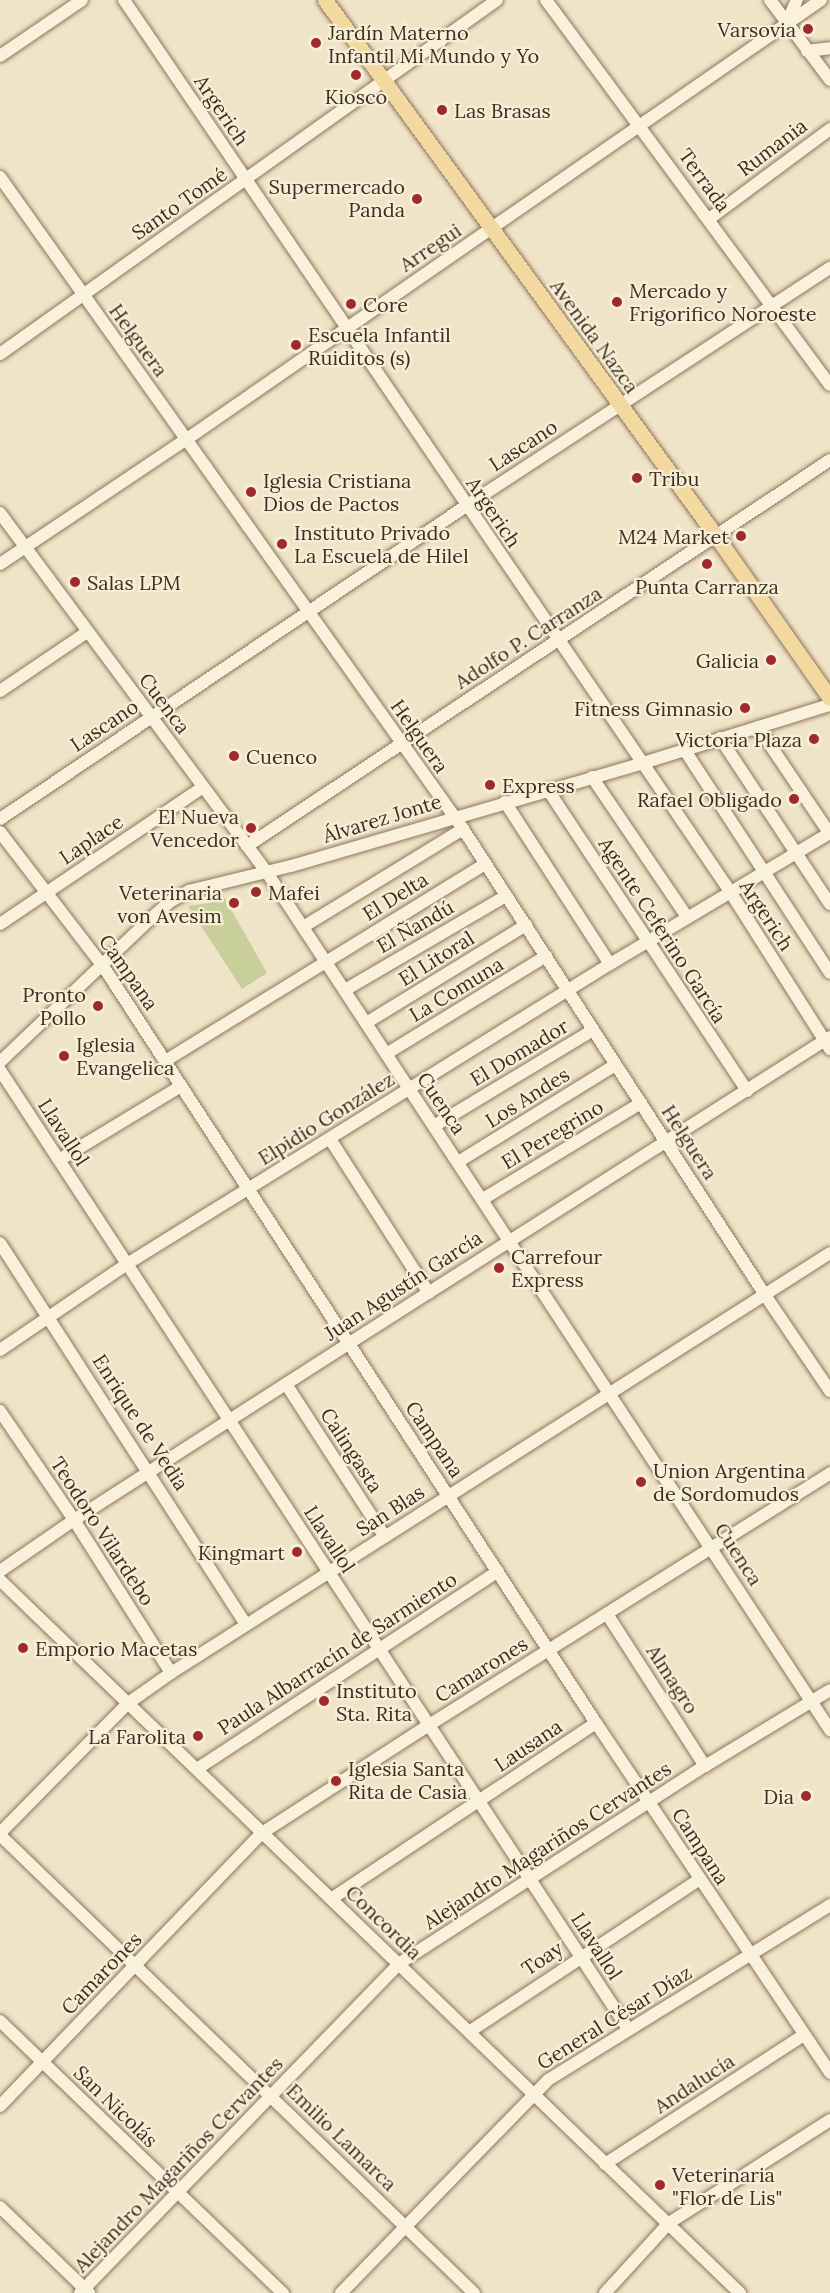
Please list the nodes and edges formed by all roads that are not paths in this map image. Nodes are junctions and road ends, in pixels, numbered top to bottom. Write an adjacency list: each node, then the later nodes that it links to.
1 (82, 0): 12 (street)
2 (124, 0): 18 (street, Argerich)
3 (325, 0): 13 (main road, Avenida Nazca)
4 (497, 0): 13 (street, Santo Tomé)
5 (546, 0): 15 (street, Terrada)
6 (770, 0): 9 (street)
7 (797, 0): 9 (street)
8 (821, 0): 9 (street, Arregui)
9 (786, 24): 11 (street); 15 (street, Arregui)
10 (830, 48): 11 (street)
11 (807, 51): 14 (street)
12 (0, 56)
13 (384, 80): 18 (street, Santo Tomé); 20 (main road, Avenida Nazca)
14 (830, 80)
15 (641, 126): 19 (street, Terrada); 20 (street, Arregui)
16 (830, 129): 19 (street, Rumania)
17 (0, 177): 22 (street, Helguera)
18 (247, 179): 22 (street, Santo Tomé); 24 (street, Argerich)
19 (709, 219): 23 (street, Terrada)
20 (492, 229): 24 (street, Arregui); 29 (main road, Avenida Nazca)
21 (830, 268): 23 (street, Lascano)
22 (82, 295): 25 (street, Santo Tomé); 30 (street, Helguera)
23 (773, 306): 27 (street, Terrada); 29 (street, Lascano)
24 (347, 327): 30 (street, Arregui); 32 (street, Argerich)
25 (0, 354)
26 (830, 362): 27 (street)
27 (819, 370): 28 (street, Terrada)
28 (830, 385)
29 (621, 406): 32 (street, Lascano); 34 (main road, Avenida Nazca)
30 (187, 439): 35 (street, Arregui); 37 (street, Helguera)
31 (830, 460): 34 (street, Adolfo P. Carranza)
32 (466, 506): 37 (street, Lascano); 39 (street, Argerich)
33 (0, 513): 35 (street, Cuenca)
34 (716, 536): 39 (street, Adolfo P. Carranza); 41 (main road, Avenida Nazca)
35 (24, 547): 36 (street, Arregui); 38 (street, Cuenca)
36 (0, 564)
37 (309, 611): 43 (street, Lascano); 46 (street, Helguera)
38 (87, 632): 40 (street); 43 (street, Cuenca)
39 (558, 640): 46 (street, Adolfo P. Carranza); 48 (street, Argerich)
40 (0, 691)
41 (830, 698)
42 (830, 705): 44 (street, Álvarez Jonte)
43 (151, 717): 50 (street, Cuenca); 54 (street, Lascano)
44 (758, 727): 45 (street, Álvarez Jonte); 57 (street)
45 (720, 738): 47 (street, Álvarez Jonte); 59 (street)
46 (402, 744): 53 (street, Helguera); 58 (street, Adolfo P. Carranza)
47 (684, 749): 48 (street, Álvarez Jonte); 62 (street)
48 (640, 764): 49 (street, Álvarez Jonte); 64 (street, Argerich)
49 (592, 777): 51 (street, Álvarez Jonte); 67 (street)
50 (203, 787): 58 (street, Cuenca); 63 (street, Laplace)
51 (548, 790): 52 (street, Álvarez Jonte); 71 (street, Agente Ceferino García)
52 (505, 802): 53 (street, Álvarez Jonte); 74 (street)
53 (454, 817): 55 (street, Helguera); 61 (street, Álvarez Jonte)
54 (0, 819)
55 (463, 829): 60 (street, Helguera); 70 (street)
56 (0, 832): 63 (street, Campana)
57 (830, 833): 59 (street, Elpidio González)
58 (247, 846): 61 (street, Cuenca)
59 (797, 854): 62 (street, Elpidio González); 66 (street)
60 (485, 864): 65 (street, Helguera); 73 (street, El Delta)
61 (266, 871): 70 (street, Cuenca); 75 (street, Álvarez Jonte)
62 (764, 873): 64 (street, Elpidio González); 76 (street)
63 (46, 892): 68 (street, Laplace); 75 (street, Campana)
64 (730, 893): 67 (street, Elpidio González); 81 (street, Argerich)
65 (506, 896): 69 (street, Helguera); 77 (street, El Ñandú)
66 (830, 904)
67 (687, 917): 71 (street, Elpidio González)
68 (0, 924)
69 (526, 925): 72 (street, Helguera); 79 (street, El Litoral)
70 (303, 927): 73 (street, Cuenca)
71 (647, 943): 74 (street, Elpidio González); 89 (street, Agente Ceferino García)
72 (546, 956): 78 (street, Helguera); 82 (street, La Comuna)
73 (326, 961): 77 (street, Cuenca); 83 (street, El Delta)
74 (610, 964): 78 (street, Elpidio González)
75 (103, 966): 83 (street, Campana); 84 (street, Álvarez Jonte)
76 (830, 973)
77 (345, 990): 79 (street, Cuenca)
78 (568, 992): 80 (street, Helguera); 88 (street, Elpidio González)
79 (366, 1023): 82 (street, Cuenca)
80 (593, 1030): 85 (street, Helguera); 91 (street, El Domador)
81 (828, 1042): 89 (street, Juan Agustín García)
82 (386, 1054): 88 (street, Cuenca)
83 (165, 1061): 87 (street, Campana)
84 (0, 1062)
85 (615, 1065): 90 (street, Helguera); 95 (street, Los Andes)
86 (0, 1071): 94 (street, Llavallol)
87 (181, 1086): 94 (street); 96 (street, Campana)
88 (409, 1090): 91 (street, Cuenca); 92 (street, Elpidio González)
89 (747, 1091): 93 (street, Juan Agustín García)
90 (641, 1103): 93 (street, Helguera); 97 (street, El Peregrino)
91 (435, 1126): 95 (street, Cuenca)
92 (330, 1139): 96 (street, Elpidio González); 102 (street)
93 (666, 1140): 98 (street, Juan Agustín García); 103 (street, Helguera)
94 (59, 1160): 101 (street, Llavallol)
95 (458, 1162): 97 (street, Cuenca)
96 (248, 1190): 101 (street, Elpidio González); 105 (street, Campana)
97 (483, 1199): 98 (street, Cuenca)
98 (510, 1240): 102 (street, Juan Agustín García); 109 (street, Cuenca)
99 (0, 1243): 104 (street, Enrique de Vedia)
100 (830, 1253): 103 (street, San Blas)
101 (127, 1264): 104 (street, Elpidio González); 111 (street, Llavallol)
102 (429, 1293): 105 (street, Juan Agustín García)
103 (765, 1295): 108 (street, Helguera); 109 (street, San Blas)
104 (50, 1317): 106 (street, Elpidio González); 112 (street, Enrique de Vedia)
105 (348, 1344): 107 (street, Juan Agustín García); 114 (street, Campana)
106 (0, 1350)
107 (286, 1384): 111 (street, Juan Agustín García); 116 (street, Calingasta)
108 (830, 1391)
109 (611, 1393): 114 (street, San Blas); 117 (street, Cuenca)
110 (0, 1411): 115 (street, Teodoro Vilardebo)
111 (228, 1421): 112 (street, Juan Agustín García); 120 (street, Llavallol)
112 (150, 1471): 115 (street, Juan Agustín García); 123 (street, Enrique de Vedia)
113 (830, 1473): 117 (street, Camarones)
114 (448, 1495): 116 (street, San Blas); 119 (street, Campana)
115 (74, 1520): 118 (street, Juan Agustín García); 126 (street, Teodoro Vilardebo)
116 (385, 1537): 120 (street, San Blas)
117 (711, 1546): 122 (street, Camarones); 128 (street, Cuenca)
118 (0, 1571)
119 (498, 1571): 124 (street, Paula Albarracín de Sarmiento); 125 (street, Campana)
120 (329, 1573): 123 (street, San Blas); 124 (street, Llavallol)
121 (0, 1580): 129 (street, Concordia)
122 (607, 1614): 125 (street, Camarones); 133 (street, Almagro)
123 (246, 1624): 126 (street, San Blas)
124 (378, 1650): 131 (street, Llavallol); 134 (street, Paula Albarracín de Sarmiento)
125 (549, 1650): 130 (street, Campana); 131 (street, Camarones)
126 (171, 1673): 129 (street, San Blas)
127 (830, 1690): 128 (street, Alejandro Magariños Cervantes)
128 (812, 1701): 132 (street, Cuenca); 133 (street, Alejandro Magariños Cervantes)
129 (127, 1704): 134 (street, Concordia); 138 (street, San Blas)
130 (596, 1723): 135 (street, Lausana); 136 (street, Campana)
131 (429, 1725): 135 (street, Llavallol); 137 (street, Camarones)
132 (830, 1730)
133 (705, 1766): 136 (street, Alejandro Magariños Cervantes)
134 (197, 1769): 137 (street, Concordia)
135 (479, 1802): 140 (street, Llavallol); 141 (street, Lausana)
136 (650, 1804): 139 (street, Campana); 140 (street, Alejandro Magariños Cervantes)
137 (262, 1833): 141 (street, Concordia); 146 (street, Camarones)
138 (0, 1834): 146 (street, Emilio Lamarca)
139 (700, 1879): 143 (street, Toay); 144 (street, Campana)
140 (530, 1880): 143 (street, Llavallol); 145 (street, Alejandro Magariños Cervantes)
141 (331, 1899): 145 (street, Concordia)
142 (830, 1905): 144 (street, General César Díaz)
143 (580, 1956): 148 (street, Llavallol); 149 (street, Toay)
144 (750, 1956): 148 (street, General César Díaz); 150 (street, Campana)
145 (400, 1963): 149 (street, Concordia); 154 (street, Alejandro Magariños Cervantes)
146 (134, 1967): 151 (street, Camarones); 154 (street, Emilio Lamarca)
147 (0, 2022): 151 (street, San Nicolás)
148 (628, 2029): 153 (street, General César Díaz)
149 (469, 2032): 153 (street, Concordia)
150 (804, 2035): 152 (street, Campana); 157 (street, Andalucía)
151 (43, 2062): 155 (street, Camarones); 158 (street, San Nicolás)
152 (830, 2073)
153 (532, 2094): 157 (street, Concordia); 161 (street, General César Díaz)
154 (271, 2096): 158 (street, Alejandro Magariños Cervantes); 161 (street, Emilio Lamarca)
155 (0, 2106)
156 (830, 2120): 160 (street)
157 (605, 2164): 160 (street, Concordia)
158 (178, 2193): 162 (street, Alejandro Magariños Cervantes); 163 (street, San Nicolás)
159 (0, 2207): 162 (street)
160 (669, 2223): 166 (street); 167 (street, Concordia)
161 (406, 2227): 164 (street, General César Díaz); 165 (street, Emilio Lamarca)
162 (84, 2292)
163 (283, 2293)
164 (341, 2293)
165 (474, 2293)
166 (605, 2293)
167 (740, 2293)

